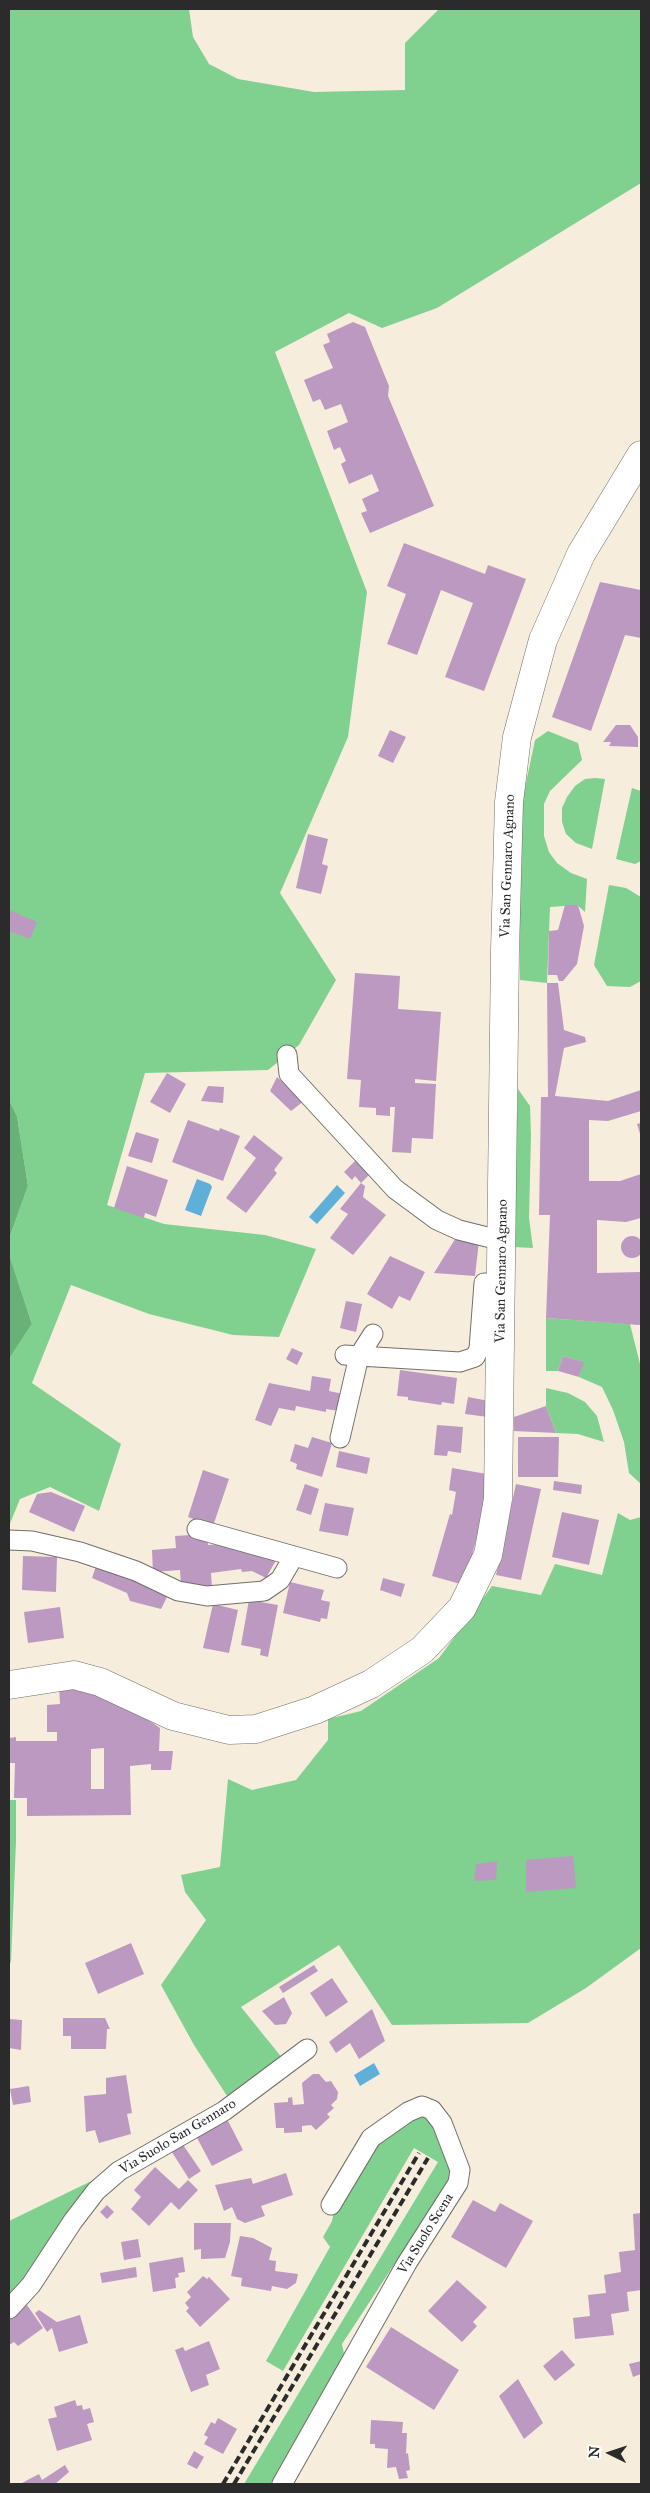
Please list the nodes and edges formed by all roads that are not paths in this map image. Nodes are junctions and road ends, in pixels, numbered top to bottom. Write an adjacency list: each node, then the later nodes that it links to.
1 (641, 455): 3 (main road, Via San Gennaro Agnano)
2 (287, 1055): 3 (street)
3 (503, 1241): 4 (main road, Via San Gennaro Agnano)
4 (502, 1284): 6 (street); 12 (main road, Via San Gennaro Agnano)
5 (373, 1334): 6 (street)
6 (352, 1355): 7 (street)
7 (340, 1438)
8 (198, 1529): 10 (street)
9 (9, 1540): 10 (street)
10 (294, 1556): 11 (street)
11 (337, 1568)
12 (9, 1685)
13 (307, 2049): 15 (street, Via Suolo San Gennaro)
14 (331, 2205): 16 (street, Via Suolo Scena)
15 (9, 2309)
16 (282, 2484)

